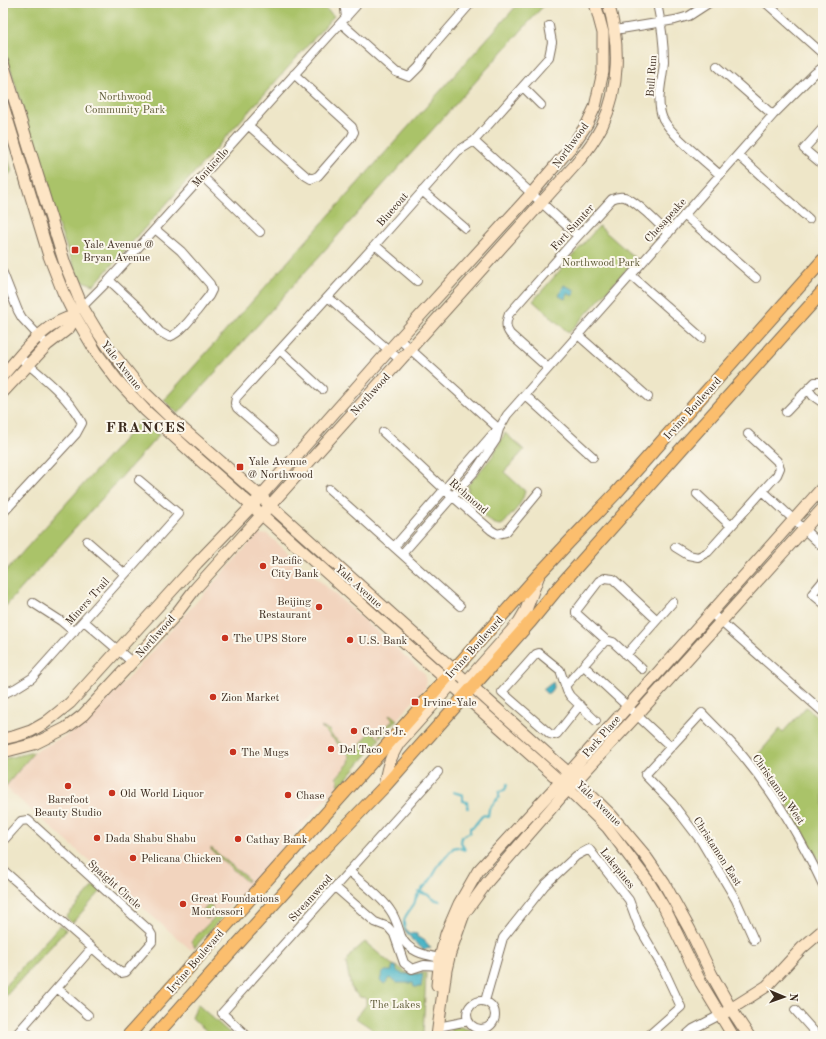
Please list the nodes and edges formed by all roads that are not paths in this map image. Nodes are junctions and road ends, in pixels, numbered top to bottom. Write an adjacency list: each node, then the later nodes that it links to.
1 (346, 3): 9 (street)
2 (358, 3): 9 (street, Monticello)
3 (471, 3): 9 (street)
4 (595, 3): 30 (street, Northwood)
5 (608, 3): 12 (street, Northwood)
6 (656, 3): 10 (street, Bull Run)
7 (709, 3): 10 (street)
8 (766, 3): 13 (street)
9 (343, 20): 17 (street, Monticello)
10 (661, 22): 12 (street); 27 (street, Bull Run)
11 (549, 26): 18 (street, Bluecoat)
12 (615, 30): 31 (street, Northwood)
13 (823, 54)
14 (3, 63): 48 (street, Yale Avenue)
15 (717, 66): 21 (street)
16 (823, 67): 21 (street, Chesapeake)
17 (294, 74): 22 (street, Monticello); 22 (street)
18 (523, 86): 20 (street); 24 (street, Bluecoat)
19 (3, 105): 49 (street, Yale Avenue)
20 (541, 105)
21 (773, 115): 25 (street, Chesapeake)
22 (248, 125): 28 (street, Monticello)
23 (823, 128): 26 (street)
24 (474, 141): 29 (street, Bluecoat); 30 (street)
25 (738, 155): 27 (street, Chesapeake); 33 (street)
26 (823, 165)
27 (720, 175): 32 (street, Chesapeake)
28 (202, 176): 35 (street, Monticello); 36 (street)
29 (422, 191): 34 (street); 39 (street, Bluecoat)
30 (532, 193): 31 (street); 53 (street, Northwood)
31 (542, 202): 38 (street); 57 (street, Northwood)
32 (684, 215): 37 (street, Chesapeake); 43 (street)
33 (809, 219)
34 (465, 228)
35 (155, 229): 44 (street, Monticello); 44 (street)
36 (260, 232)
37 (668, 234): 38 (street, Fort Sumter); 42 (street, Chesapeake)
38 (578, 236): 61 (street, Fort Sumter)
39 (374, 245): 45 (street); 47 (street, Bluecoat)
40 (823, 260): 98 (main road, Irvine Boulevard)
41 (3, 275): 51 (street)
42 (631, 275): 50 (street, Chesapeake); 52 (street)
43 (756, 278)
44 (109, 280): 48 (street, Monticello)
45 (417, 281)
46 (823, 291): 118 (main road, Irvine Boulevard)
47 (328, 297): 55 (street, Bluecoat); 56 (street)
48 (82, 306): 49 (street, Monticello); 83 (street, Yale Avenue)
49 (75, 316): 51 (street); 54 (street, Monticello); 86 (street, Yale Avenue)
50 (578, 335): 61 (street, Chesapeake); 68 (street)
51 (38, 336): 54 (street); 58 (street)
52 (702, 338)
53 (399, 339): 56 (street, Northwood); 57 (street)
54 (47, 345): 60 (street, Monticello)
55 (280, 350): 64 (street); 74 (street, Bluecoat)
56 (389, 350): 59 (street); 83 (street, Northwood)
57 (410, 350): 59 (street, Northwood); 71 (street)
58 (19, 357): 60 (street); 62 (street)
59 (400, 360): 85 (street, Northwood)
60 (28, 364): 66 (street, Monticello); 88 (street)
61 (548, 368): 67 (street, Chesapeake)
62 (3, 375)
63 (823, 382): 65 (street)
64 (322, 389)
65 (808, 389): 69 (street); 70 (street)
66 (3, 392)
67 (524, 395): 71 (street, Chesapeake); 75 (street)
68 (648, 397)
69 (823, 403)
70 (786, 412)
71 (499, 429): 79 (street, Chesapeake); 84 (street, Chesapeake)
72 (383, 432): 79 (street, Richmond)
73 (748, 434): 80 (street)
74 (274, 440)
75 (593, 457)
76 (139, 480): 99 (street, Miners Trail)
77 (823, 487): 90 (street, Park Place)
78 (329, 489): 95 (street)
79 (444, 489): 84 (street, Richmond); 95 (street, Chesapeake)
80 (763, 491): 90 (street); 91 (street)
81 (539, 492): 84 (street, Richmond)
82 (696, 494): 91 (street)
83 (260, 496): 85 (street, Yale Avenue); 86 (street, Northwood)
84 (452, 496): 97 (street, Chesapeake)
85 (270, 505): 89 (street, Northwood); 116 (street, Yale Avenue)
86 (252, 506): 89 (street, Yale Avenue); 111 (street, Northwood)
87 (823, 508): 92 (street, Park Place)
88 (3, 514)
89 (262, 514): 113 (street, Northwood); 116 (street, Yale Avenue)
90 (794, 520): 92 (street); 105 (street, Park Place)
91 (731, 526): 96 (street)
92 (804, 529): 94 (street); 108 (street, Park Place)
93 (87, 541): 99 (street)
94 (823, 546)
95 (394, 547): 97 (street)
96 (676, 548)
97 (402, 554): 104 (street)
98 (540, 573): 116 (main road, Irvine Boulevard); 118 (street)
99 (126, 574): 107 (street, Miners Trail)
100 (823, 581): 103 (street)
101 (673, 602): 106 (street)
102 (32, 603): 109 (street)
103 (823, 603)
104 (460, 606)
105 (711, 613): 108 (street); 121 (street, Park Place)
106 (657, 620): 110 (street); 112 (street)
107 (84, 621): 109 (street, Miners Trail); 111 (street)
108 (721, 622): 122 (street); 123 (street, Park Place)
109 (74, 632): 119 (street, Miners Trail)
110 (606, 640): 112 (street); 114 (street)
111 (119, 650): 113 (street); 125 (street, Northwood)
112 (626, 655): 115 (street)
113 (132, 662): 127 (street, Northwood)
114 (584, 666): 117 (street); 121 (street)
115 (642, 669)
116 (450, 678): 118 (street, Yale Avenue); 131 (street); 153 (main road, Irvine Boulevard)
117 (566, 685): 120 (street); 120 (street)
118 (468, 688): 129 (street, Yale Avenue); 130 (street, Yale Avenue); 131 (main road, Irvine Boulevard)
119 (3, 694)
120 (580, 705): 124 (street)
121 (628, 705): 123 (street); 129 (street, Park Place)
122 (823, 712)
123 (638, 715): 126 (street); 129 (street, Park Place)
124 (596, 721)
125 (3, 739)
126 (671, 747): 135 (street, Christamon West); 138 (street, Christamon East)
127 (3, 752)
128 (438, 772): 134 (street, Streamwood)
129 (572, 777): 130 (street, Park Place); 143 (street, Yale Avenue)
130 (564, 786): 140 (street, Park Place); 145 (street, Park Place); 147 (street, Yale Avenue)
131 (384, 787): 154 (main road, Irvine Boulevard)
132 (3, 841): 139 (street, Spaight Circle)
133 (3, 870): 139 (street)
134 (349, 871): 136 (street, Streamwood); 140 (street)
135 (823, 885)
136 (335, 887): 140 (street); 155 (street, Streamwood)
137 (823, 930): 143 (street)
138 (754, 940)
139 (92, 948): 141 (street)
140 (439, 962): 145 (street, Park Place)
141 (57, 988): 146 (street); 149 (street)
142 (485, 1001): 148 (street); 148 (street); 156 (street, Lakepines)
143 (731, 1009): 147 (street); 159 (street, Yale Avenue)
144 (795, 1010): 160 (street)
145 (440, 1013): 150 (street, Park Place)
146 (88, 1015)
147 (720, 1015): 157 (street); 158 (street, Yale Avenue)
148 (468, 1021): 150 (street)
149 (22, 1028): 151 (street); 152 (street)
150 (438, 1032)
151 (15, 1036)
152 (31, 1036)
153 (128, 1036)
154 (155, 1036)
155 (247, 1036)
156 (648, 1036)
157 (685, 1036)
158 (733, 1036)
159 (749, 1036)
160 (818, 1036)

